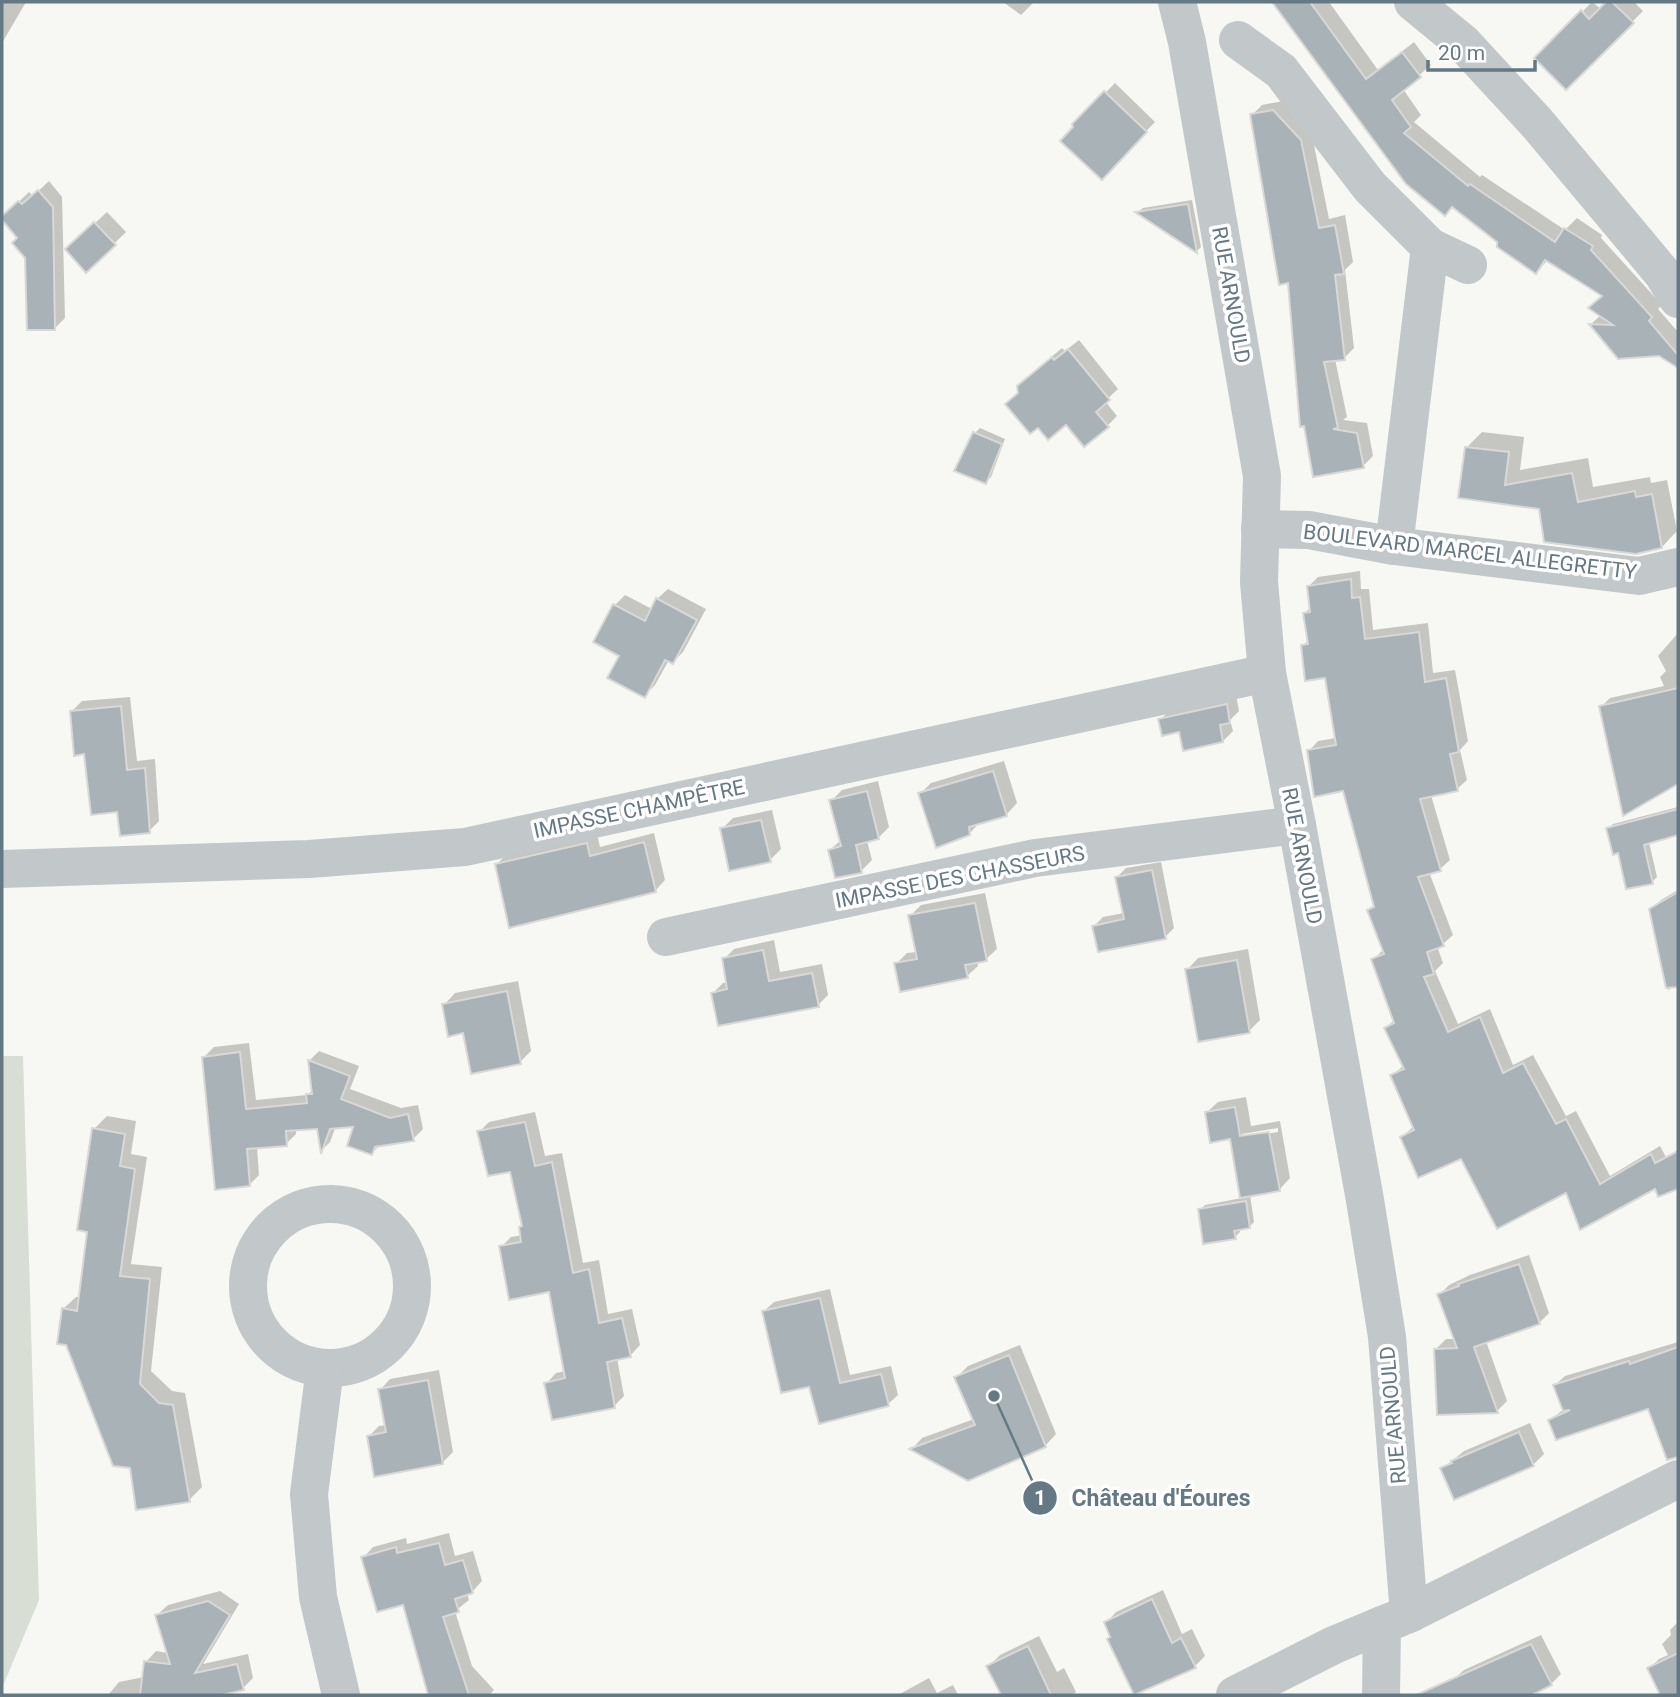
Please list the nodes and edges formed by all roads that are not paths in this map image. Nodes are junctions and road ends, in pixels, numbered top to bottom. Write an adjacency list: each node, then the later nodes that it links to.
1 (1177, 2): 7 (street, RUE ARNOULD)
2 (1413, 2): 6 (street)
3 (1238, 40): 4 (street)
4 (1430, 247): 5 (street); 8 (street)
5 (1468, 265)
6 (1678, 299)
7 (1260, 529): 8 (street, BOULEVARD MARCEL ALLEGRETTY); 10 (street, RUE ARNOULD)
8 (1394, 546): 9 (street, BOULEVARD MARCEL ALLEGRETTY)
9 (1678, 567)
10 (1267, 673): 11 (street, RUE ARNOULD); 12 (street, IMPASSE CHAMPÊTRE)
11 (1297, 825): 13 (street, IMPASSE DES CHASSEURS); 16 (street, RUE ARNOULD)
12 (2, 869)
13 (666, 937)
14 (325, 1368): 14 (street); 17 (street)
15 (1678, 1479): 16 (street)
16 (1395, 1620): 18 (street); 19 (street, RUE ARNOULD)
17 (341, 1695)
18 (1235, 1695)
19 (1381, 1695)

